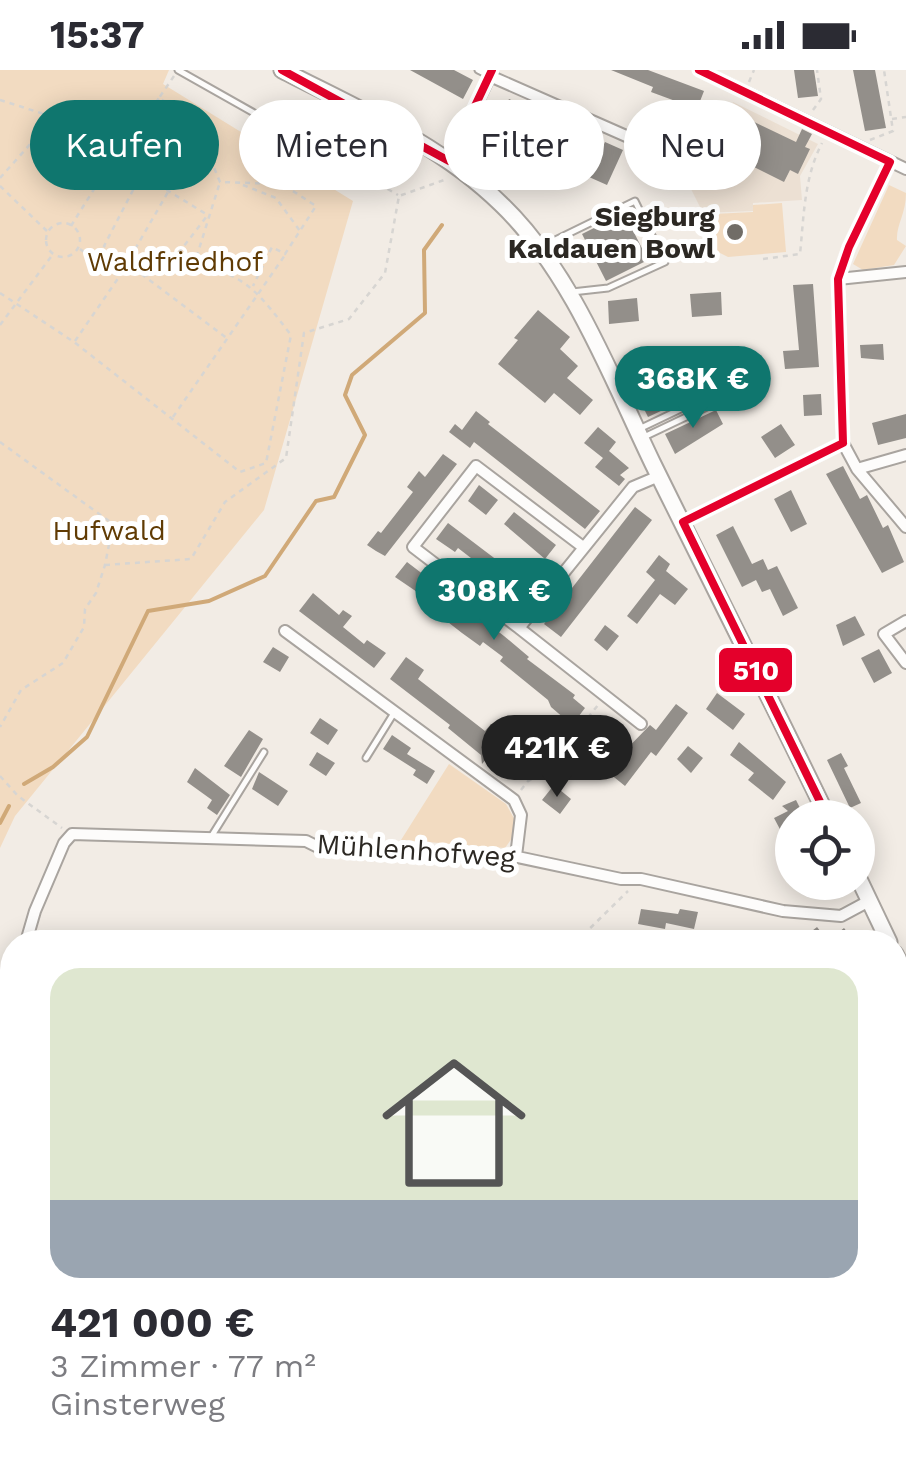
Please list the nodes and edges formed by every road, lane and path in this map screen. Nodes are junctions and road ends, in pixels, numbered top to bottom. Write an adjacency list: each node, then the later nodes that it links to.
1 (178, 70): 10 (path); 13 (lane)
2 (282, 70): 24 (street)
3 (478, 70): 7 (lane)
4 (699, 70): 19 (street)
5 (817, 70): 19 (path)
6 (884, 70): 8 (path)
7 (491, 73): 12 (street); 21 (street)
8 (886, 78): 9 (path); 15 (path)
9 (877, 79)
10 (159, 98): 29 (path)
11 (0, 100): 14 (path)
12 (478, 100)
13 (239, 104)
14 (30, 108)
15 (890, 109): 16 (path); 18 (path)
16 (884, 110)
17 (906, 117): 18 (path)
18 (891, 119): 23 (path)
19 (805, 122): 20 (street)
20 (828, 132): 23 (street); 47 (path)
21 (624, 135)
22 (30, 144): 27 (path)
23 (855, 145): 25 (street)
24 (444, 159)
25 (890, 162): 26 (street); 52 (street)
26 (906, 170)
27 (0, 178)
28 (444, 180): 38 (path)
29 (220, 182): 30 (path); 39 (path)
30 (237, 182): 41 (path); 41 (path)
31 (0, 186): 42 (path)
32 (94, 190): 40 (path)
33 (132, 190): 48 (path)
34 (165, 190): 37 (path)
35 (390, 190): 38 (path)
36 (485, 190): 44 (street)
37 (168, 192): 39 (path); 48 (path)
38 (400, 196): 73 (path)
39 (208, 215): 51 (path); 53 (path)
40 (72, 226): 42 (path); 43 (path)
41 (300, 231): 46 (path)
42 (48, 232): 45 (path)
43 (78, 248): 45 (path); 50 (path)
44 (540, 248): 54 (street); 54 (lane)
45 (53, 254): 57 (path)
46 (286, 254): 53 (path); 56 (path)
47 (763, 259)
48 (126, 266): 50 (path); 51 (path)
49 (906, 272): 52 (street)
50 (119, 278): 60 (path)
51 (143, 278): 59 (path)
52 (838, 279): 66 (street)
53 (252, 287): 56 (path)
54 (568, 292): 62 (street)
55 (0, 293): 57 (path)
56 (260, 294): 59 (path); 63 (path)
57 (18, 305): 58 (path); 60 (path)
58 (0, 325)
59 (228, 339): 63 (path)
60 (74, 342): 63 (path)
61 (743, 368): 64 (lane)
62 (614, 384): 64 (street); 64 (lane)
63 (171, 420)
64 (639, 434): 69 (street)
65 (0, 442): 73 (path)
66 (843, 443): 68 (street); 70 (street)
67 (906, 455): 68 (street)
68 (857, 469): 71 (street)
69 (659, 476): 70 (street); 72 (street)
70 (683, 522): 86 (street)
71 (906, 527)
72 (583, 547): 75 (street); 75 (street)
73 (105, 565): 81 (path)
74 (906, 621): 77 (street)
75 (519, 628): 78 (street)
76 (285, 631): 79 (street)
77 (906, 662)
78 (605, 696): 80 (street); 85 (path)
79 (394, 713): 83 (lane); 85 (street)
80 (641, 724)
81 (0, 727)
82 (264, 752): 88 (lane)
83 (366, 758)
84 (0, 776): 87 (path)
85 (514, 800): 89 (street)
86 (819, 800)
87 (72, 834): 88 (street, Mühlenhofweg); 92 (street)
88 (211, 837): 89 (street, Mühlenhofweg)
89 (516, 856): 90 (street, Mühlenhofweg)
90 (641, 879): 91 (street, Mühlenhofweg); 93 (path)
91 (869, 901): 94 (street)
92 (29, 930)
93 (588, 930)
94 (883, 930)

